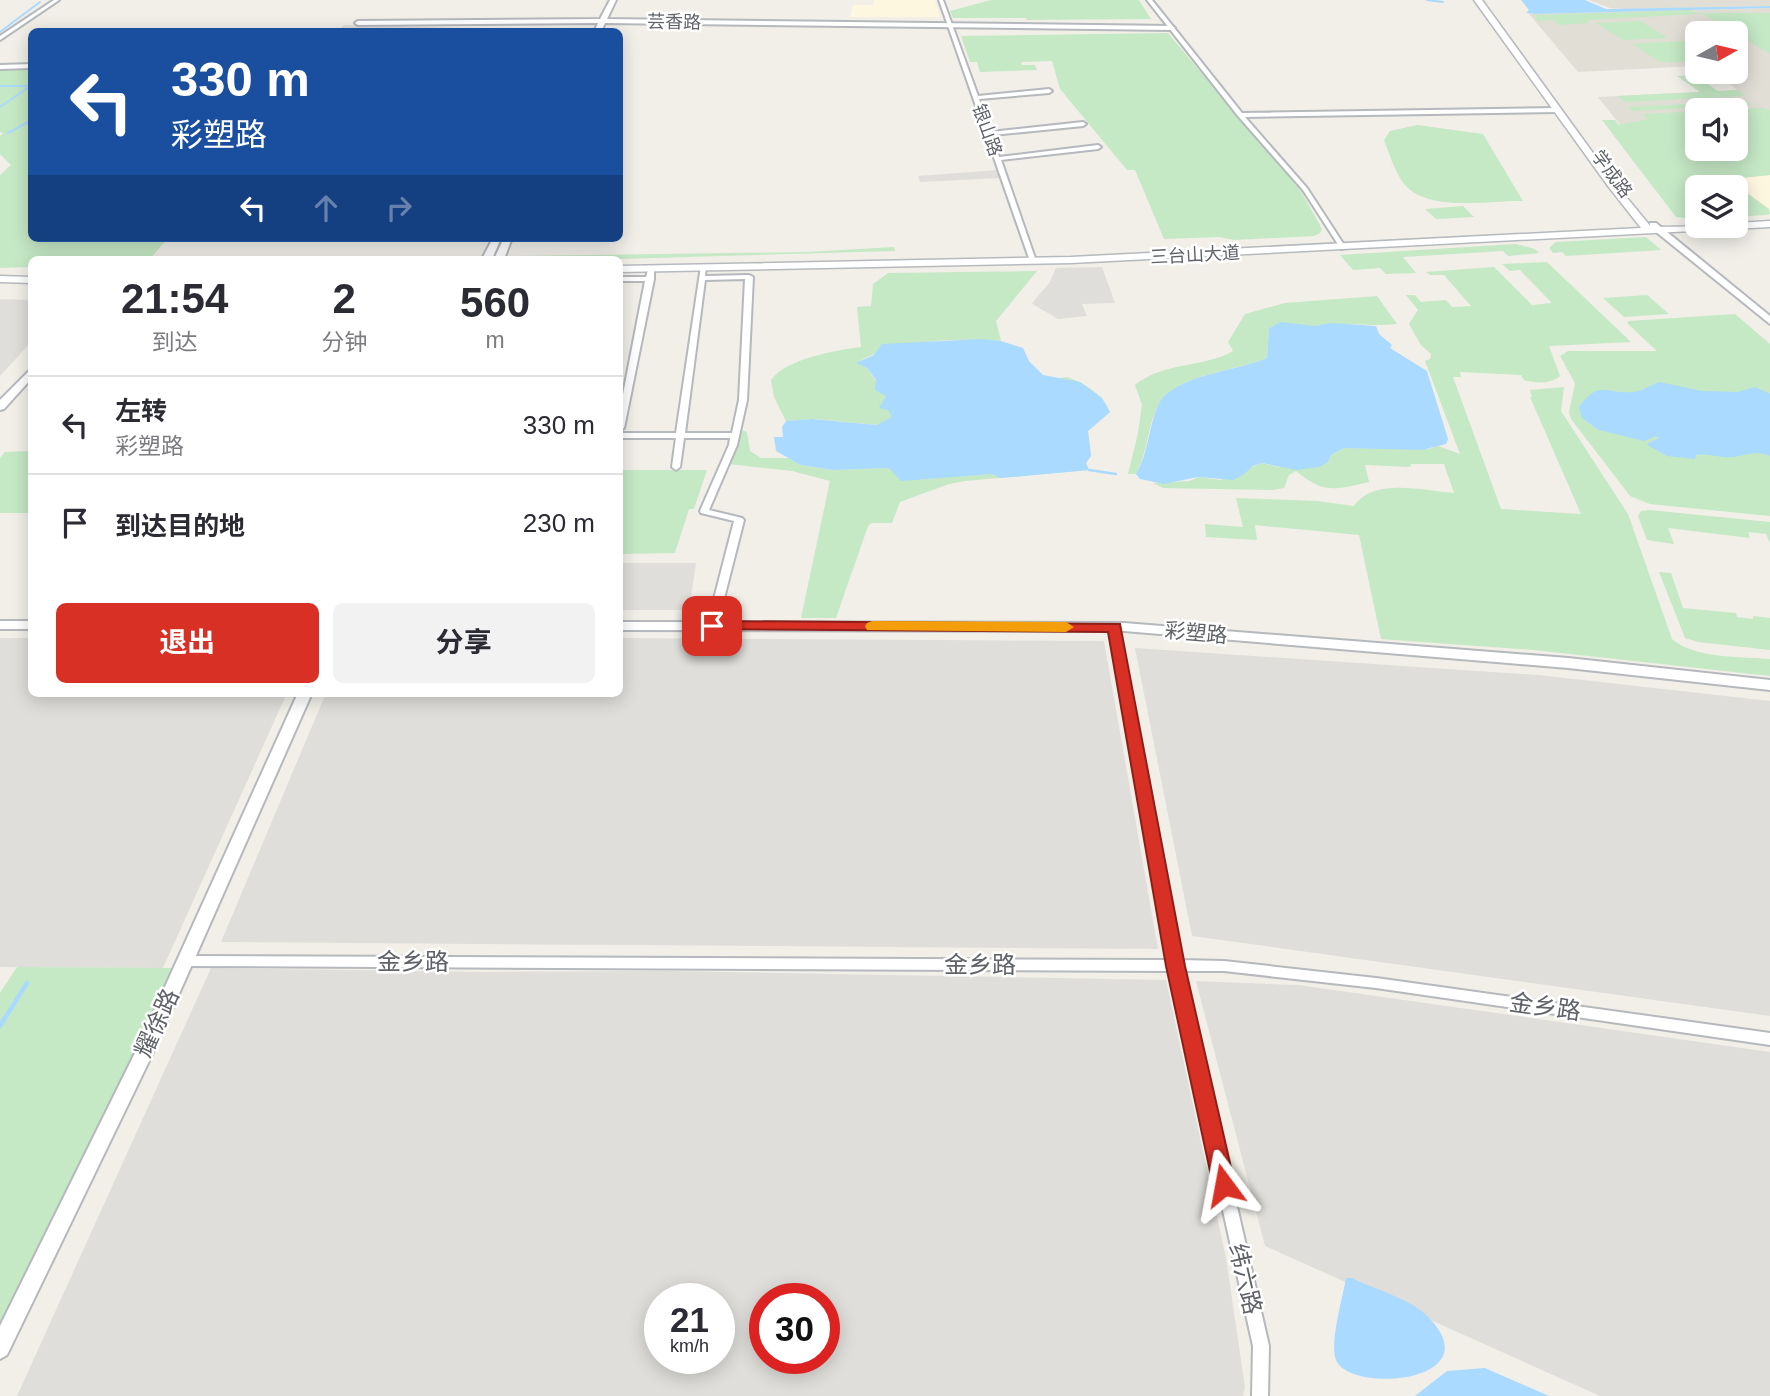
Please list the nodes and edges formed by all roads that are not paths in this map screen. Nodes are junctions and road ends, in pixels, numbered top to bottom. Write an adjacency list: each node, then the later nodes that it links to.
1 (57, 0): 12 (street)
2 (607, 0): 8 (street)
3 (613, 0): 8 (street)
4 (941, 0): 9 (street, 银山路)
5 (1149, 0): 10 (street)
6 (1478, 0): 17 (main road, 学成路)
7 (1483, 0): 27 (main road, 学成路)
8 (600, 20): 8 (street, 芸香路); 9 (street, 芸香路); 11 (street)
9 (948, 23): 10 (street, 芸香路); 16 (street, 银山路)
10 (1171, 27): 18 (street)
11 (596, 28)
12 (0, 38)
13 (28, 66): 14 (street)
14 (0, 67)
15 (1049, 91): 16 (street)
16 (975, 98): 20 (street, 银山路)
17 (1558, 110): 18 (street); 27 (main road, 学成路)
18 (1240, 115): 28 (street)
19 (1083, 124): 20 (street)
20 (988, 134): 22 (street, 银山路)
21 (1098, 147): 22 (street)
22 (997, 159): 29 (street, 银山路)
23 (1770, 218): 24 (main road)
24 (1748, 219)
25 (1770, 224): 27 (main road, 三台山大道)
26 (1685, 225): 27 (main road, 三台山大道)
27 (1652, 229): 28 (main road, 三台山大道); 37 (street, 学成路)
28 (1341, 245): 29 (main road, 三台山大道)
29 (1032, 259): 30 (main road, 三台山大道); 32 (main road, 三台山大道)
30 (623, 267)
31 (623, 268): 33 (main road, 三台山大道)
32 (703, 273): 33 (main road, 三台山大道); 43 (street); 45 (street)
33 (650, 274): 36 (street); 41 (street)
34 (0, 277): 35 (main road)
35 (28, 278)
36 (623, 278)
37 (1770, 321)
38 (28, 376): 40 (street)
39 (28, 388): 42 (street)
40 (0, 407)
41 (623, 413)
42 (0, 420)
43 (734, 435): 45 (street); 50 (street)
44 (623, 436): 45 (street)
45 (681, 436): 46 (street)
46 (676, 467)
47 (0, 625): 48 (street)
48 (28, 625)
49 (623, 626): 50 (street, 彩塑路)
50 (712, 626): 51 (street, 彩塑路)
51 (1114, 627): 52 (street, 彩塑路); 55 (street, 纬六路)
52 (1770, 685)
53 (303, 697): 54 (street, 耀徐路)
54 (186, 961): 55 (street, 金乡路); 57 (street, 耀徐路)
55 (1175, 966): 56 (street, 金乡路); 58 (street, 纬六路)
56 (1770, 1039)
57 (0, 1348)
58 (1260, 1396)

